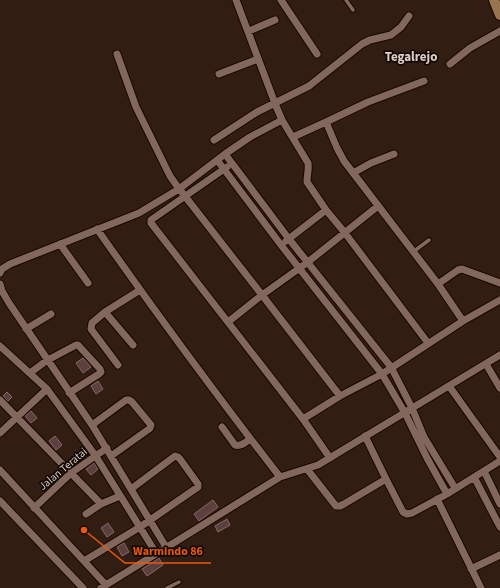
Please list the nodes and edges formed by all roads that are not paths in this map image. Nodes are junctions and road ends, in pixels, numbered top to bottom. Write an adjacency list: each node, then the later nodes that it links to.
1 (236, 0): 9 (street)
2 (281, 0): 12 (street)
3 (346, 0): 5 (lane)
4 (494, 0): 6 (street)
5 (354, 10)
6 (500, 15)
7 (409, 16): 17 (street)
8 (275, 20): 9 (street)
9 (249, 31): 13 (street)
10 (500, 31): 14 (street)
11 (117, 54): 28 (street)
12 (317, 54)
13 (258, 59): 15 (street); 17 (street)
14 (450, 64)
15 (219, 74)
16 (424, 81): 19 (street)
17 (275, 104): 18 (street); 21 (street)
18 (281, 118): 20 (street); 22 (street)
19 (326, 122): 20 (street); 27 (street)
20 (293, 137): 31 (street)
21 (214, 140)
22 (225, 154): 24 (street); 25 (street)
23 (394, 154): 27 (street)
24 (217, 160): 26 (street); 28 (street)
25 (232, 163): 26 (street); 34 (street)
26 (224, 169): 29 (street); 37 (street)
27 (353, 173): 30 (street)
28 (178, 188): 29 (street); 32 (street)
29 (185, 197): 47 (street); 52 (street)
30 (378, 206): 33 (street); 38 (street)
31 (326, 210): 33 (street); 34 (street)
32 (97, 229): 36 (street); 46 (street)
33 (345, 233): 39 (street); 54 (street)
34 (289, 239): 37 (street); 39 (street)
35 (429, 240): 38 (lane)
36 (60, 244): 41 (street); 42 (street)
37 (281, 245): 40 (street)
38 (413, 252): 45 (street)
39 (308, 262): 40 (street); 61 (street)
40 (300, 268): 47 (street); 63 (street)
41 (0, 274)
42 (88, 283)
43 (500, 283): 45 (street)
44 (0, 284): 53 (street)
45 (438, 284): 51 (street)
46 (140, 290): 49 (street); 78 (street)
47 (262, 295): 52 (street); 68 (street)
48 (500, 300): 51 (street)
49 (105, 312): 55 (street); 60 (street)
50 (51, 314): 53 (street)
51 (463, 321): 54 (street)
52 (228, 322): 73 (street)
53 (26, 329): 58 (street)
54 (428, 343): 61 (street)
55 (133, 345)
56 (0, 346): 62 (street)
57 (500, 356): 59 (street)
58 (46, 362): 62 (street); 67 (street); 67 (street)
59 (486, 364): 64 (street); 65 (street)
60 (118, 365)
61 (391, 367): 63 (street); 70 (street)
62 (30, 373): 66 (street)
63 (382, 374): 68 (street); 71 (street)
64 (449, 386): 70 (street); 82 (street)
65 (500, 388)
66 (47, 389): 72 (street); 80 (street)
67 (69, 393): 74 (street)
68 (340, 396): 73 (street)
69 (0, 400): 72 (street)
70 (412, 408): 71 (street); 79 (street)
71 (405, 413): 77 (street); 79 (street)
72 (17, 417): 76 (street); 87 (street)
73 (303, 418): 83 (street)
74 (92, 425): 80 (street); 81 (street)
75 (222, 427): 78 (street)
76 (0, 434)
77 (365, 436): 83 (street); 91 (street)
78 (250, 439): 89 (street)
79 (421, 439): 92 (street); 94 (street)
80 (101, 452): 81 (street); 87 (street, Jalan Teratai); 95 (street)
81 (111, 456): 93 (street)
82 (500, 457)
83 (330, 458): 85 (street)
84 (500, 461): 86 (street)
85 (307, 469): 89 (street); 91 (street)
86 (484, 471): 90 (street); 99 (street)
87 (71, 473): 98 (street); 100 (street, Jalan Teratai)
88 (2, 476): 100 (street)
89 (280, 477): 105 (street)
90 (474, 477): 92 (street); 104 (street)
91 (386, 479): 96 (street)
92 (455, 488): 94 (street)
93 (131, 489): 102 (street); 102 (street)
94 (447, 494): 96 (street)
95 (120, 496): 98 (street); 103 (street)
96 (437, 499): 109 (street)
97 (0, 501): 112 (street)
98 (101, 504): 101 (street)
99 (500, 504)
100 (34, 508): 108 (street)
101 (86, 514)
102 (150, 520): 103 (street); 105 (street)
103 (140, 527): 106 (street); 108 (street)
104 (500, 527)
105 (166, 547): 106 (street)
106 (156, 553): 111 (street)
107 (500, 555): 109 (street)
108 (84, 561): 111 (street)
109 (471, 569): 114 (street)
110 (179, 582): 113 (lane)
111 (103, 586)
112 (83, 588)
113 (167, 588)
114 (481, 588)

